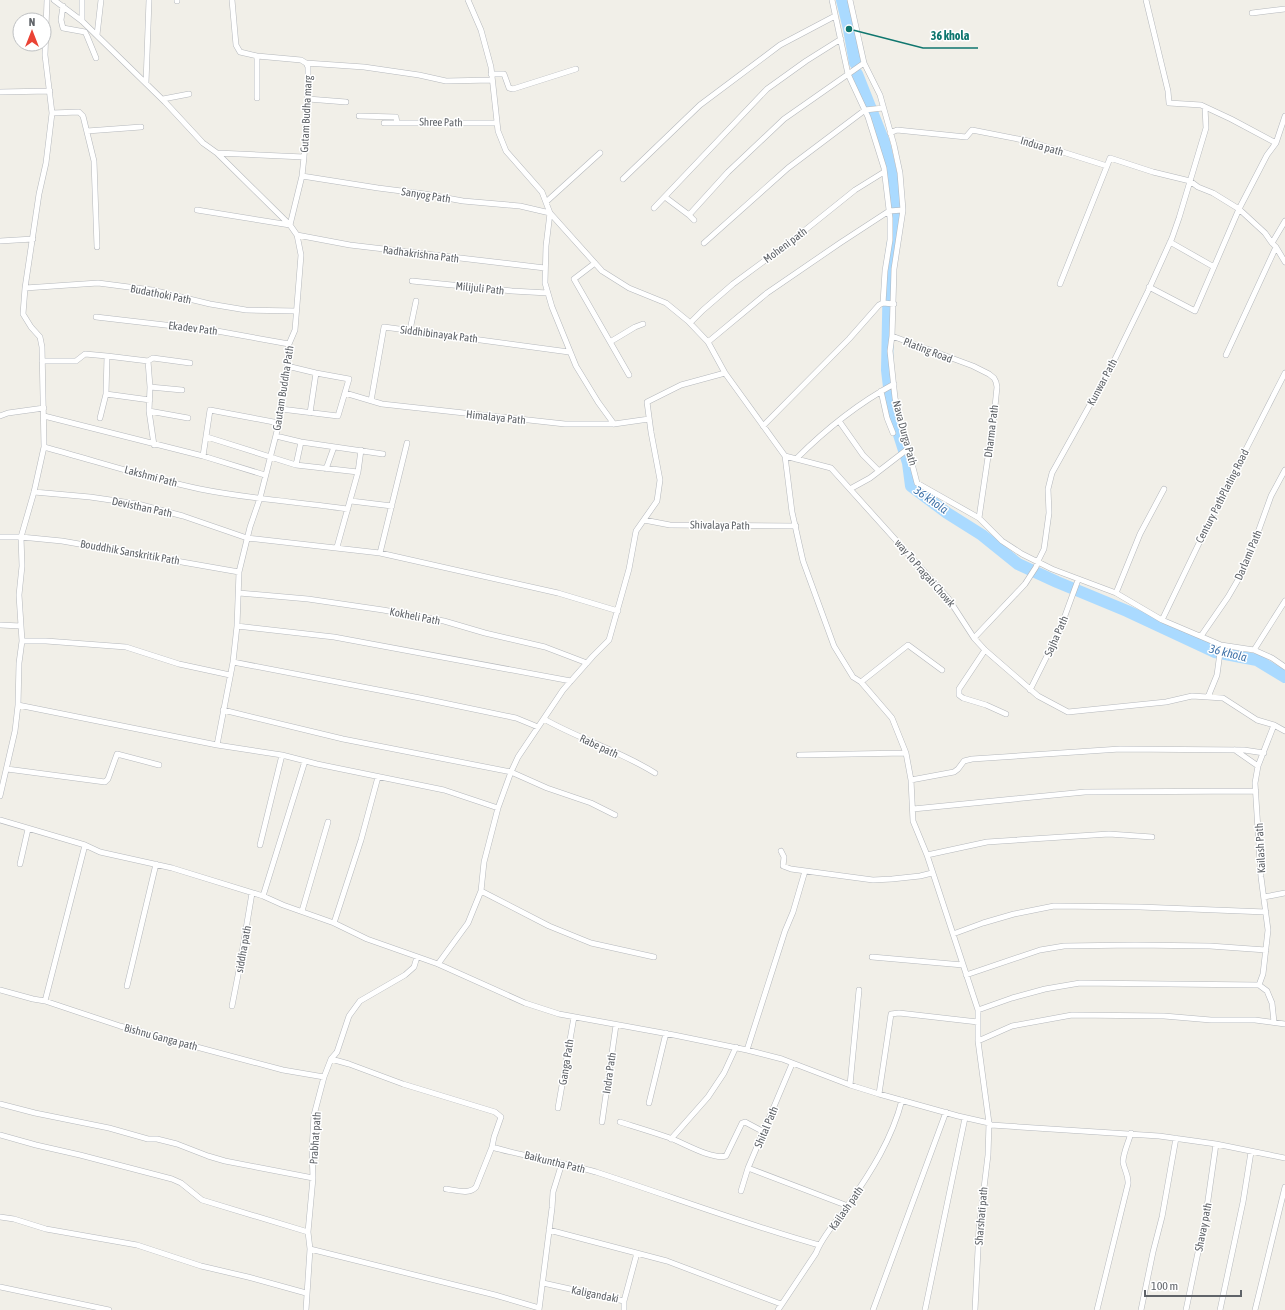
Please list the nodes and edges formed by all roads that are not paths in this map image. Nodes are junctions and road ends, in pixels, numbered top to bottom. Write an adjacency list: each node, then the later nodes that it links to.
1 (47, 0): 27 (street)
2 (54, 0): 11 (street)
3 (82, 0): 15 (street)
4 (101, 0): 16 (street)
5 (149, 0): 26 (street)
6 (232, 0): 18 (street, Gutam Budha marg)
7 (468, 0): 23 (street)
8 (832, 0): 14 (street)
9 (850, 0): 21 (street, Nava Durga Path)
10 (1146, 0): 34 (street)
11 (63, 6): 15 (street); 19 (street)
12 (1285, 9): 13 (street)
13 (1252, 13)
14 (835, 16): 17 (street); 53 (street)
15 (82, 21): 16 (street)
16 (97, 35): 26 (street)
17 (841, 39): 24 (street); 55 (street)
18 (257, 56): 20 (street, Gutam Budha marg); 30 (street)
19 (96, 58)
20 (306, 63): 25 (street); 32 (street, Gutam Budha marg)
21 (864, 63): 24 (street); 35 (street, Nava Durga Path)
22 (576, 69): 23 (street)
23 (491, 74): 25 (street)
24 (848, 74): 36 (street); 63 (street)
25 (492, 80): 42 (street)
26 (146, 83): 31 (street)
27 (50, 91): 28 (street); 37 (street)
28 (0, 92)
29 (190, 94): 31 (street)
30 (257, 98)
31 (163, 99): 47 (street)
32 (308, 99): 33 (street); 49 (street, Gutam Budha marg)
33 (346, 102)
34 (1205, 107): 46 (street); 54 (street, Kunwar Path)
35 (883, 108): 36 (street); 45 (street, Nava Durga Path)
36 (865, 110): 51 (street); 71 (street)
37 (52, 113): 44 (street); 68 (street)
38 (359, 116): 41 (street)
39 (1285, 116): 46 (street)
40 (384, 123): 41 (street, Shree Path)
41 (397, 123): 42 (street, Shree Path)
42 (497, 123): 56 (street)
43 (141, 126): 44 (street)
44 (87, 131): 73 (street)
45 (890, 133): 50 (street, Indua path); 60 (street, Nava Durga Path)
46 (1276, 143): 58 (street)
47 (217, 153): 49 (street); 66 (street)
48 (600, 153): 56 (street)
49 (304, 157): 52 (street, Gutam Budha marg)
50 (1108, 166): 54 (street); 79 (street)
51 (884, 172): 61 (street); 88 (street, Moheni path)
52 (302, 176): 62 (street, Sanyog Path); 66 (street, Gutam Budha marg)
53 (623, 179)
54 (1190, 181): 58 (street); 70 (street, Kunwar Path)
55 (665, 197): 57 (street); 63 (street)
56 (546, 202): 62 (street)
57 (654, 208)
58 (1238, 209): 72 (street); 76 (street)
59 (197, 210): 66 (street)
60 (903, 210): 61 (street); 85 (street, Nava Durga Path)
61 (889, 211): 84 (street); 93 (street)
62 (550, 213): 75 (street); 77 (street)
63 (689, 215): 64 (street)
64 (694, 220)
65 (1285, 221): 72 (street)
66 (290, 225): 67 (street)
67 (297, 235): 77 (street, Radhakrishna Path); 86 (street, Gautam Buddha Path)
68 (33, 239): 69 (street); 81 (street)
69 (0, 241)
70 (1170, 242): 76 (street); 80 (street, Kunwar Path)
71 (704, 243)
72 (1274, 245): 74 (street); 96 (street)
73 (97, 247)
74 (1285, 262)
75 (595, 263): 88 (street); 92 (street)
76 (1214, 267): 80 (street)
77 (545, 268): 82 (street)
78 (412, 281): 82 (street, Milijuli Path)
79 (1060, 284)
80 (1149, 287): 164 (street, Kunwar Path)
81 (24, 288): 86 (street, Budathoki Path); 98 (street)
82 (548, 293): 95 (street)
83 (416, 301): 90 (street)
84 (883, 303): 85 (street); 127 (street)
85 (894, 304): 91 (street, Nava Durga Path)
86 (296, 311): 94 (street, Gautam Buddha Path)
87 (96, 316): 94 (street, Ekadev Path)
88 (690, 323): 93 (street)
89 (643, 324): 92 (street)
90 (410, 330): 95 (street, Siddhibinayak Path); 114 (street, Siddhibinayak Path)
91 (892, 336): 101 (street, Plating Road); 107 (street, Nava Durga Path)
92 (610, 342): 106 (street)
93 (708, 342): 104 (street)
94 (289, 344): 102 (street, Gautam Buddha Path)
95 (569, 352): 126 (street)
96 (1226, 355)
97 (107, 356): 98 (street); 99 (street); 111 (street)
98 (42, 361): 115 (street)
99 (148, 361): 100 (street); 108 (street)
100 (190, 363)
101 (964, 363): 156 (street, Dharma Path)
102 (287, 366): 103 (street); 116 (street, Gautam Buddha Path)
103 (316, 373): 112 (street); 118 (street)
104 (726, 373): 123 (street); 127 (street)
105 (1285, 373): 171 (street, Century PathPlating Road)
106 (629, 375)
107 (894, 384): 110 (street); 136 (street, Nava Durga Path)
108 (150, 387): 109 (street); 113 (street)
109 (182, 390)
110 (881, 391): 124 (street); 128 (street)
111 (106, 394): 113 (street); 121 (street)
112 (344, 394): 114 (street, Himalaya Path); 118 (street)
113 (150, 400): 117 (street)
114 (370, 401): 126 (street, Himalaya Path)
115 (44, 408): 119 (street); 120 (street)
116 (281, 409): 118 (street); 125 (street, Gautam Buddha Path)
117 (149, 411): 122 (street); 133 (street)
118 (310, 413)
119 (0, 416)
120 (44, 416): 133 (street); 134 (street)
121 (100, 418)
122 (188, 418)
123 (649, 419): 126 (street, Himalaya Path); 157 (street)
124 (839, 421): 142 (street); 146 (street)
125 (279, 423): 129 (street, Gautam Buddha Path); 130 (street)
126 (614, 424)
127 (763, 426): 141 (street)
128 (893, 433)
129 (276, 436): 131 (street); 140 (street, Gautam Buddha Path)
130 (207, 437): 139 (street); 140 (street)
131 (301, 442): 135 (street); 143 (street)
132 (407, 443): 154 (street)
133 (154, 445): 139 (street)
134 (44, 447): 151 (street); 152 (street, Lakshmi Path)
135 (334, 447): 137 (street); 144 (street)
136 (909, 448): 146 (street); 156 (street, Nava Durga Path)
137 (361, 450): 138 (street); 147 (street)
138 (383, 454)
139 (203, 456): 148 (street)
140 (270, 456): 143 (street); 148 (street, Gautam Buddha Path)
141 (785, 456): 142 (street, way To Pragati Chowk); 158 (street, Sharshati path)
142 (796, 459): 150 (street, way To Pragati Chowk)
143 (296, 465): 144 (street)
144 (326, 469): 147 (street)
145 (1285, 470): 175 (street, Darlami Path)
146 (879, 471): 150 (street)
147 (358, 472): 153 (street)
148 (265, 475): 152 (street, Gautam Buddha Path)
149 (1164, 489): 168 (street)
150 (850, 490): 176 (street, way To Pragati Chowk)
151 (34, 492): 160 (street); 161 (street, Devisthan Path)
152 (260, 498): 155 (street, Lakshmi Path); 161 (street, Gautam Buddha Path)
153 (351, 501): 154 (street); 155 (street)
154 (392, 506): 163 (street)
155 (348, 509): 162 (street)
156 (979, 518): 164 (street, Nava Durga Path)
157 (644, 520): 158 (street, Shivalaya Path); 170 (street)
158 (796, 526): 187 (street, Sharshati path)
159 (0, 537): 160 (street, Bouddhik Sanskritik Path)
160 (21, 537): 165 (street, Bouddhik Sanskritik Path); 173 (street)
161 (247, 538): 162 (street, Devisthan Path); 165 (street, Gautam Buddha Path)
162 (337, 547): 163 (street, Devisthan Path)
163 (380, 552): 170 (street, Devisthan Path)
164 (1038, 561): 166 (street, Nava Durga Path); 176 (street, Kunwar Path)
165 (239, 572): 167 (street, Gautam Buddha Path)
166 (1078, 580): 168 (street, Nava Durga Path); 188 (street, Sajha Path)
167 (239, 592): 174 (street, Gautam Buddha Path); 182 (street, Kokheli Path)
168 (1116, 593): 171 (street, Nava Durga Path)
169 (1285, 602): 180 (street)
170 (618, 611): 182 (street)
171 (1162, 620): 175 (street, Nava Durga Path)
172 (0, 625): 173 (street)
173 (21, 626): 177 (street)
174 (237, 626): 181 (street, Gautam Buddha Path); 186 (street)
175 (1201, 636): 178 (street, Nava Durga Path)
176 (974, 638): 179 (street, way To Pragati Chowk)
177 (22, 641): 185 (street); 190 (street)
178 (1221, 644): 180 (street, Nava Durga Path); 189 (street)
179 (985, 650): 188 (street, way To Pragati Chowk); 192 (street)
180 (1254, 650): 183 (street, Nava Durga Path)
181 (233, 662): 185 (street, Gautam Buddha Path); 195 (street)
182 (587, 663): 186 (street)
183 (1285, 666)
184 (942, 670): 187 (street)
185 (230, 675): 191 (street, Gautam Buddha Path)
186 (570, 681): 193 (street)
187 (861, 682): 199 (street, Sharshati path)
188 (1030, 690): 189 (street, way To Pragati Chowk)
189 (1208, 697): 194 (street, way To Pragati Chowk)
190 (18, 705): 197 (street); 206 (street)
191 (223, 710): 197 (street, Gautam Buddha Path); 207 (street)
192 (1006, 714)
193 (544, 719): 195 (street); 208 (street, Rabe path)
194 (1274, 724): 196 (street, way To Pragati Chowk); 200 (street, Kailash Path)
195 (538, 727): 207 (street)
196 (1285, 731)
197 (217, 745): 201 (street)
198 (1234, 750): 200 (street); 205 (street); 210 (street)
199 (906, 753): 202 (street); 210 (street, Sharshati path)
200 (1264, 753): 205 (street, Kailash Path)
201 (282, 755): 203 (street); 220 (street)
202 (799, 755)
203 (305, 761): 209 (street); 231 (street)
204 (159, 766): 206 (street)
205 (1258, 766): 211 (street, Kailash Path)
206 (7, 769): 212 (street)
207 (510, 772): 213 (street); 215 (street)
208 (655, 773)
209 (378, 777): 213 (street); 235 (street)
210 (911, 780): 214 (street, Sharshati path)
211 (1256, 791): 214 (street); 232 (street, Kailash Path)
212 (0, 796)
213 (498, 808): 228 (street)
214 (913, 809): 223 (street, Sharshati path)
215 (615, 815)
216 (0, 820): 218 (street)
217 (328, 822): 233 (street)
218 (28, 829): 221 (street); 224 (street)
219 (1152, 837): 223 (street)
220 (260, 845)
221 (84, 846): 225 (street); 248 (street)
222 (781, 850): 226 (street)
223 (927, 855): 227 (street, Sharshati path)
224 (20, 864)
225 (156, 864): 229 (street); 245 (street)
226 (805, 871): 227 (street); 259 (street)
227 (932, 873): 236 (street, Sharshati path)
228 (481, 891): 239 (street); 241 (street)
229 (252, 893): 231 (street); 249 (street, siddha path)
230 (1285, 893): 232 (street)
231 (263, 896): 233 (street)
232 (1264, 897): 234 (street, Kailash Path)
233 (302, 911): 235 (street)
234 (1266, 912): 236 (street); 237 (street, Kailash Path)
235 (334, 923): 238 (street)
236 (953, 934): 242 (street, Sharshati path)
237 (1266, 950): 243 (street); 244 (street, Kailash Path)
238 (417, 957): 241 (street); 260 (street, Prabhat path)
239 (654, 957)
240 (872, 957): 242 (street)
241 (438, 964): 251 (street)
242 (963, 965): 243 (street, Sharshati path)
243 (966, 975): 250 (street, Sharshati path)
244 (1259, 985): 250 (street); 253 (street)
245 (127, 986)
246 (0, 990): 248 (street, Bishnu Ganga path)
247 (860, 990): 263 (street)
248 (45, 1001): 262 (street, Bishnu Ganga path)
249 (232, 1006)
250 (978, 1010): 252 (street, Sharshati path)
251 (574, 1017): 255 (street); 268 (street, Ganga Path)
252 (978, 1022): 257 (street, Sharshati path); 264 (street)
253 (1274, 1022): 254 (street); 257 (street)
254 (1285, 1024)
255 (616, 1025): 256 (street); 271 (street, Indra Path)
256 (666, 1033): 258 (street); 266 (street)
257 (978, 1041): 273 (street, Sharshati path)
258 (736, 1047): 259 (street); 278 (street)
259 (747, 1050): 261 (street)
260 (331, 1059): 262 (street, Prabhat path); 280 (street)
261 (792, 1064): 263 (street); 274 (street, Shital Path)
262 (324, 1077): 285 (street, Prabhat path)
263 (850, 1084): 264 (street)
264 (879, 1094): 265 (street)
265 (902, 1100): 269 (street); 289 (street, Kailash path)
266 (649, 1103)
267 (0, 1104): 285 (street)
268 (558, 1108)
269 (946, 1112): 270 (street); 306 (street)
270 (965, 1118): 273 (street); 307 (street)
271 (602, 1122)
272 (620, 1122): 278 (street)
273 (989, 1123): 275 (street); 308 (street, Sharshati path)
274 (764, 1132): 278 (street); 284 (street, Shital Path)
275 (1131, 1133): 277 (street); 309 (street)
276 (0, 1134): 292 (street)
277 (1176, 1138): 279 (street); 310 (street)
278 (671, 1139)
279 (1216, 1144): 281 (street); 311 (street, Shavay path)
280 (492, 1146): 283 (street, Baikuntha Path); 287 (street)
281 (1251, 1152): 282 (street); 312 (street)
282 (1285, 1158)
283 (562, 1163): 291 (street); 293 (street, Baikuntha Path)
284 (748, 1168): 288 (street, Shital Path); 289 (street)
285 (313, 1178): 292 (street, Prabhat path)
286 (1285, 1187): 313 (street)
287 (446, 1189)
288 (741, 1191)
289 (848, 1206): 293 (street, Kailash path)
290 (0, 1217): 298 (street)
291 (549, 1230): 295 (street); 296 (street)
292 (308, 1232): 294 (street, Prabhat path)
293 (819, 1245): 300 (street, Kailash path)
294 (310, 1250): 298 (street, Prabhat path); 301 (street)
295 (637, 1253): 299 (street, Kaligandaki); 300 (street)
296 (542, 1283): 299 (street, Kaligandaki); 301 (street)
297 (0, 1287): 302 (street)
298 (306, 1292): 303 (street, Prabhat path)
299 (624, 1301): 304 (street)
300 (781, 1304): 305 (street, Kailash path)
301 (539, 1309)
302 (109, 1310)
303 (306, 1310)
304 (624, 1310)
305 (778, 1310)
306 (873, 1310)
307 (925, 1310)
308 (975, 1310)
309 (1097, 1310)
310 (1141, 1310)
311 (1186, 1310)
312 (1220, 1310)
313 (1254, 1310)

